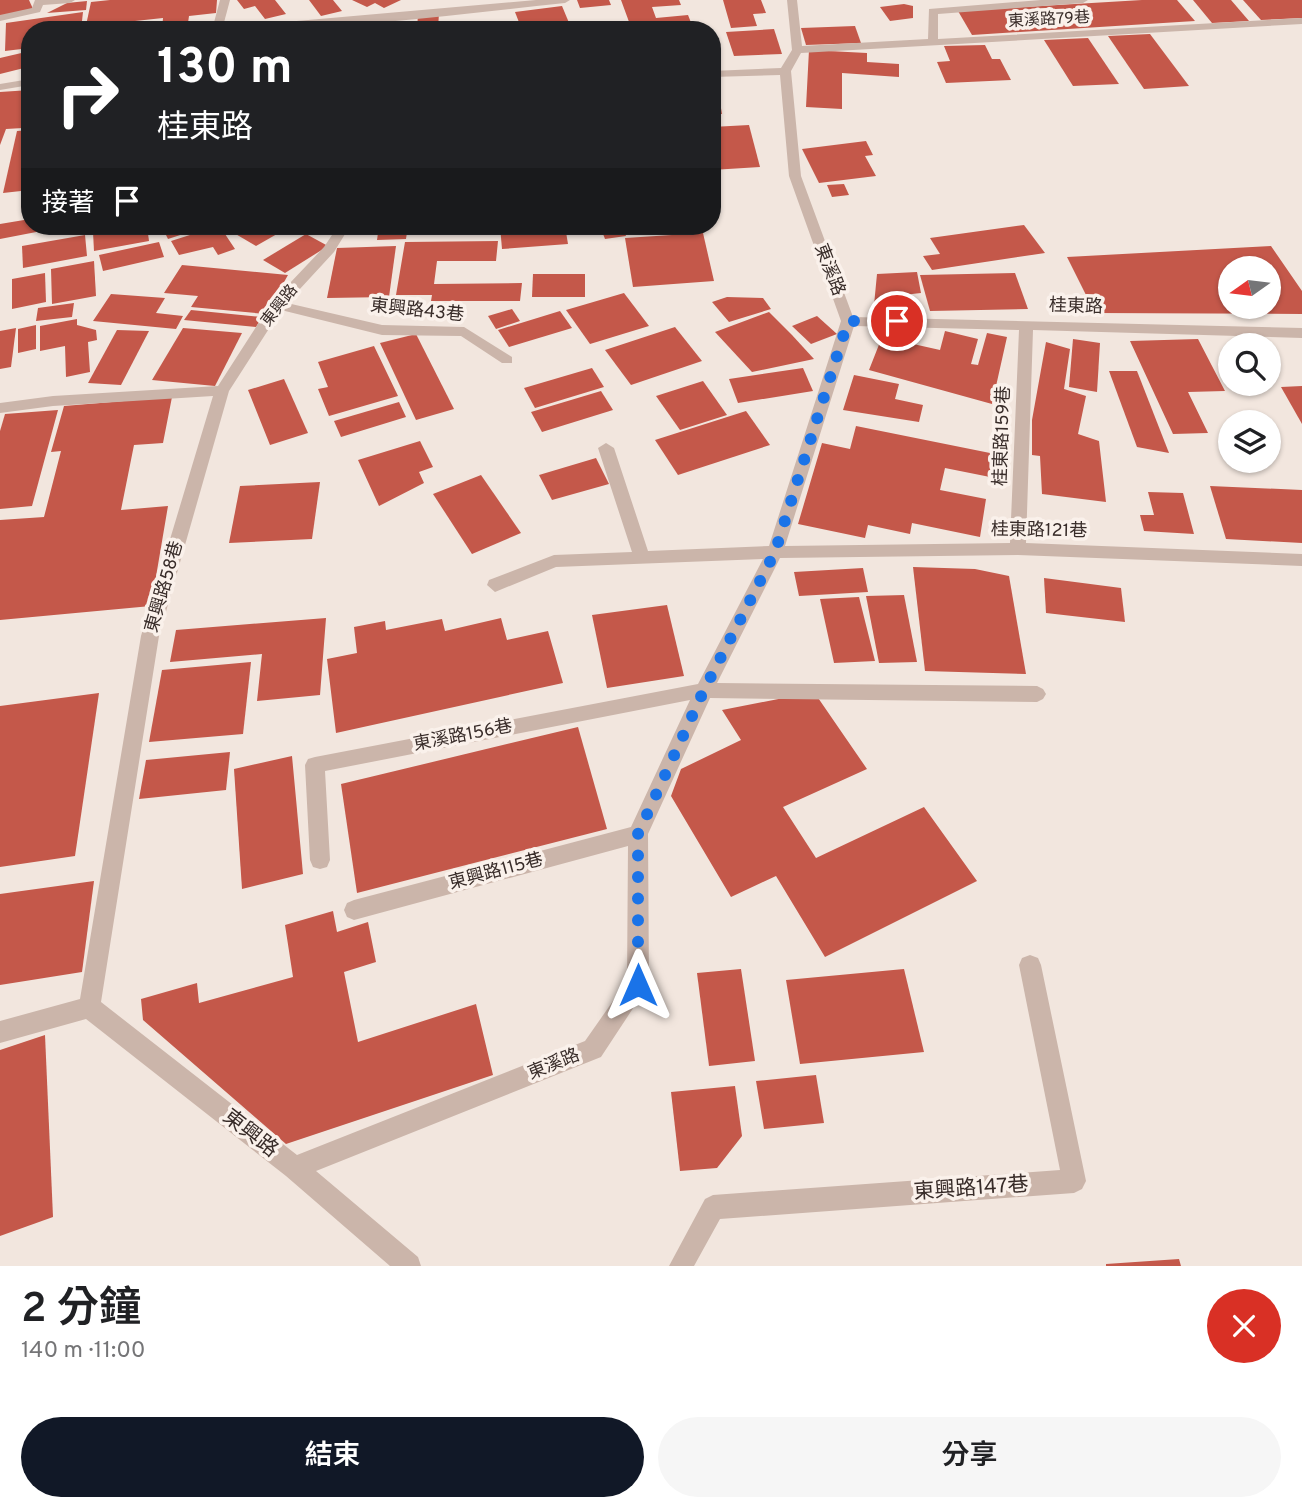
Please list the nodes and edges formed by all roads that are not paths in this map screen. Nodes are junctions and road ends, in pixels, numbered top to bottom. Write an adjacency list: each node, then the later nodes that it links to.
1 (69, 0): 6 (street)
2 (225, 0): 8 (street)
3 (565, 0): 9 (street)
4 (792, 0): 12 (street)
5 (1083, 0): 11 (street)
6 (41, 1): 7 (street)
7 (0, 18)
8 (219, 21)
9 (347, 21)
10 (1302, 21): 11 (street, 東溪路79巷)
11 (933, 42): 12 (street, 東溪路79巷)
12 (797, 50): 13 (street)
13 (785, 71): 14 (street); 19 (street, 東溪路)
14 (721, 74)
15 (21, 84): 16 (street)
16 (0, 87)
17 (338, 235): 18 (street, 東興路)
18 (277, 305): 22 (street, 東興路43巷); 23 (street, 東興路)
19 (848, 321): 20 (street, 桂東路); 27 (street, 東溪路)
20 (1026, 325): 21 (street, 桂東路); 26 (street, 桂東路159巷)
21 (1302, 333)
22 (507, 360)
23 (222, 391): 24 (street); 37 (street, 東興路58巷)
24 (0, 408)
25 (606, 448): 28 (street)
26 (1018, 549): 27 (street, 桂東路121巷); 29 (street, 桂東路121巷)
27 (775, 552): 28 (street, 桂東路121巷); 31 (street, 東溪路)
28 (642, 557): 30 (street, 桂東路121巷)
29 (1302, 560)
30 (495, 585)
31 (704, 690): 32 (street); 33 (street, 東溪路); 34 (street, 東溪路156巷)
32 (1037, 694)
33 (638, 834): 35 (street, 東興路115巷); 39 (street, 東溪路)
34 (320, 860)
35 (354, 910)
36 (1030, 965): 41 (street, 東興路147巷)
37 (89, 1007): 38 (street); 39 (street, 東興路)
38 (0, 1032)
39 (294, 1168): 40 (street, 東興路)
40 (409, 1266)
41 (681, 1266)

